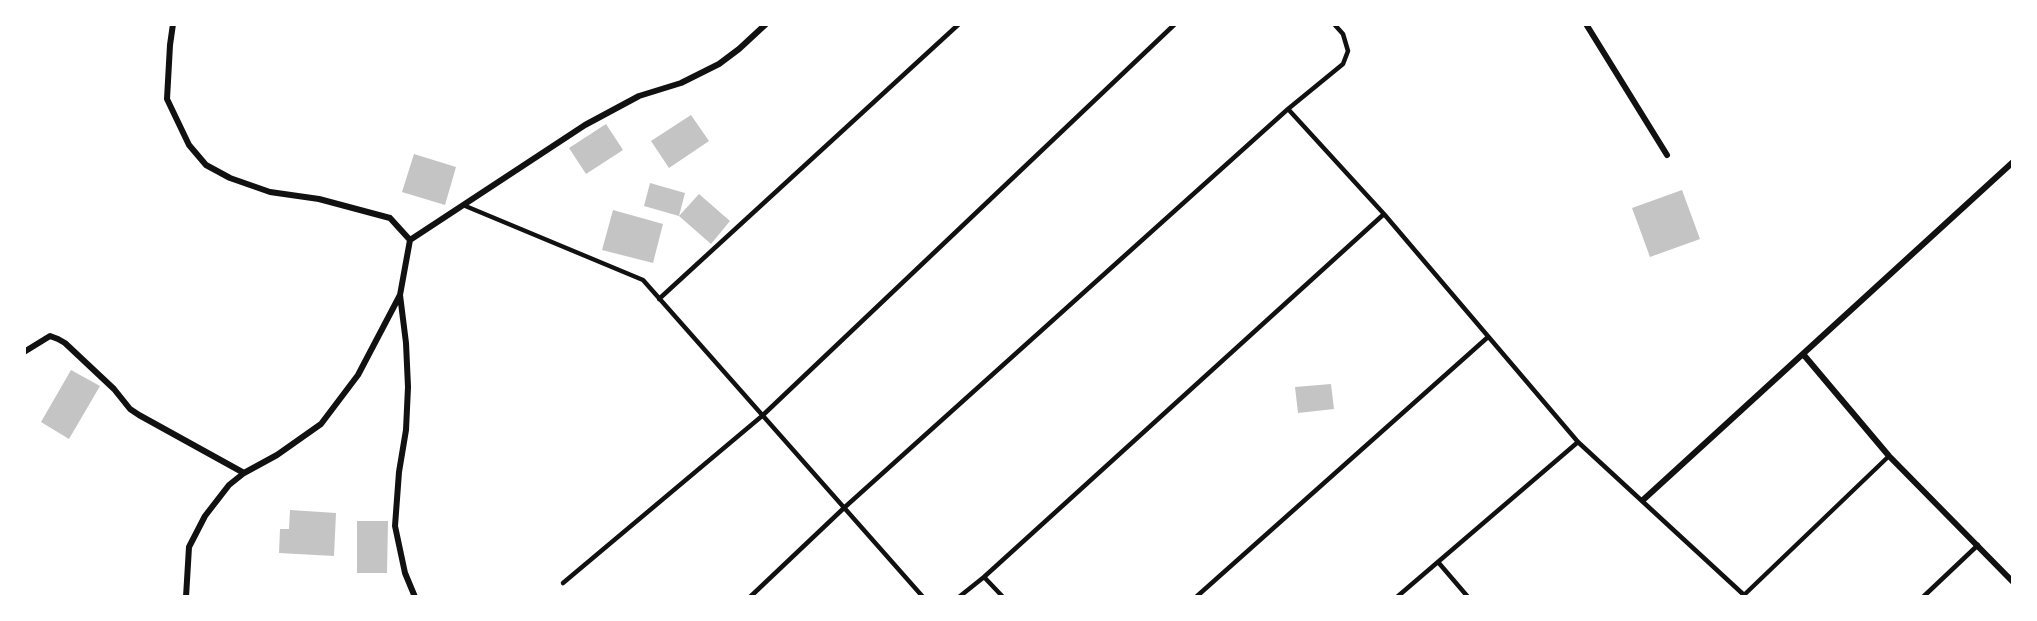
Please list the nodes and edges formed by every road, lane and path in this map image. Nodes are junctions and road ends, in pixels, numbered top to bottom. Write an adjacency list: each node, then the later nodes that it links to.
1 (173, 24): 12 (street)
2 (766, 24): 10 (street)
3 (960, 24): 14 (lane)
4 (1175, 24): 18 (lane)
5 (1334, 24): 7 (lane)
6 (1586, 24): 8 (street)
7 (1288, 109): 11 (lane); 23 (lane)
8 (1667, 155)
9 (2013, 162): 17 (street)
10 (463, 205): 12 (street); 14 (lane)
11 (1384, 214): 15 (lane); 26 (lane)
12 (410, 240): 13 (street)
13 (400, 295): 21 (street); 31 (street)
14 (658, 299): 18 (lane)
15 (1488, 337): 19 (lane); 36 (lane)
16 (24, 352): 21 (street)
17 (1803, 354): 20 (street); 22 (street)
18 (762, 416): 23 (lane); 28 (lane)
19 (1578, 442): 22 (lane); 25 (lane)
20 (1889, 456): 24 (street); 29 (lane)
21 (244, 473): 30 (street)
22 (1643, 500): 29 (lane)
23 (845, 507): 32 (lane); 33 (lane)
24 (1978, 545): 27 (street); 39 (lane)
25 (1438, 562): 37 (lane); 38 (lane)
26 (984, 577): 34 (lane); 35 (lane)
27 (2013, 582)
28 (563, 583)
29 (1743, 596)
30 (186, 597)
31 (415, 597)
32 (750, 597)
33 (923, 597)
34 (959, 597)
35 (1003, 597)
36 (1196, 597)
37 (1397, 597)
38 (1468, 597)
39 (1923, 597)

